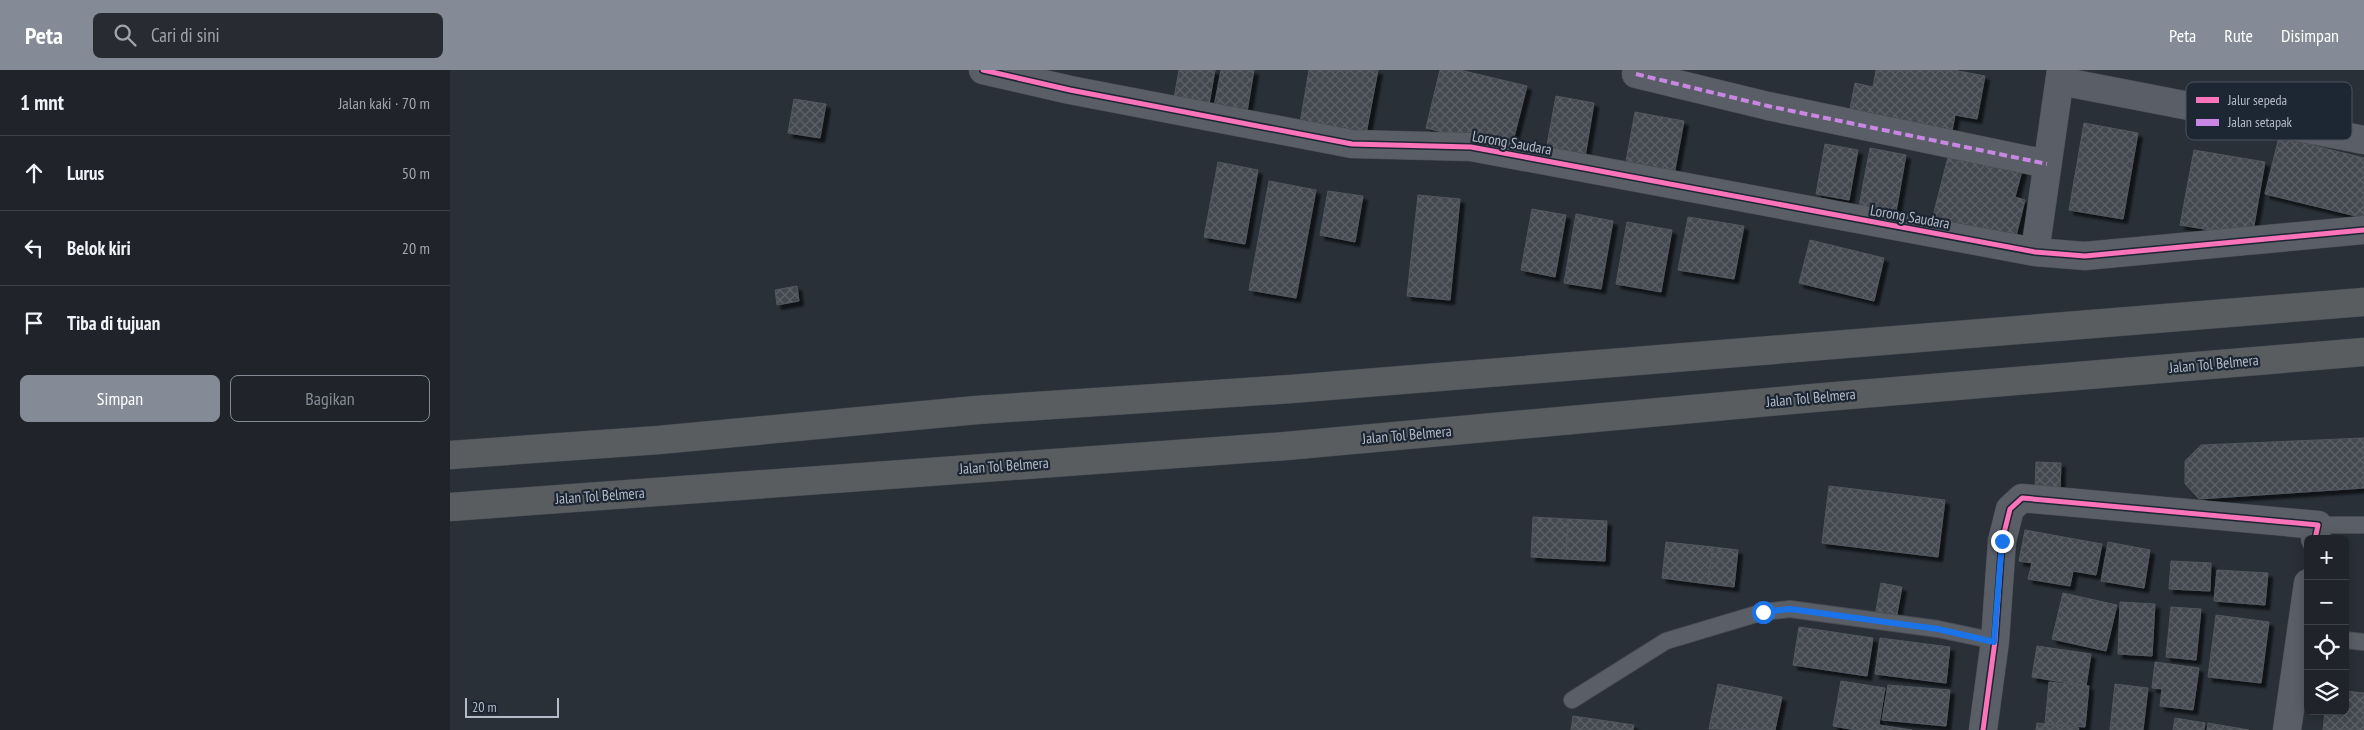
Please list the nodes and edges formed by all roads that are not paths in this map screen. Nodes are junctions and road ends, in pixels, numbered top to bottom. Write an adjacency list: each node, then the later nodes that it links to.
1 (983, 70): 7 (street, Lorong Saudara)
2 (1636, 74): 5 (street)
3 (2060, 75): 4 (street); 5 (street)
4 (2186, 102)
5 (2048, 164): 7 (street)
6 (2364, 230): 7 (street, Lorong Saudara)
7 (2035, 252)
8 (2364, 302): 10 (highway)
9 (2364, 352): 11 (highway, Jalan Tol Belmera)
10 (450, 455)
11 (450, 507)
12 (2364, 525): 13 (lane)
13 (2317, 532): 16 (street)
14 (2304, 640): 20 (street)
15 (2349, 640): 17 (lane)
16 (1994, 642): 18 (lane); 19 (street)
17 (2364, 642)
18 (1572, 700)
19 (1983, 730)
20 (2287, 730)

